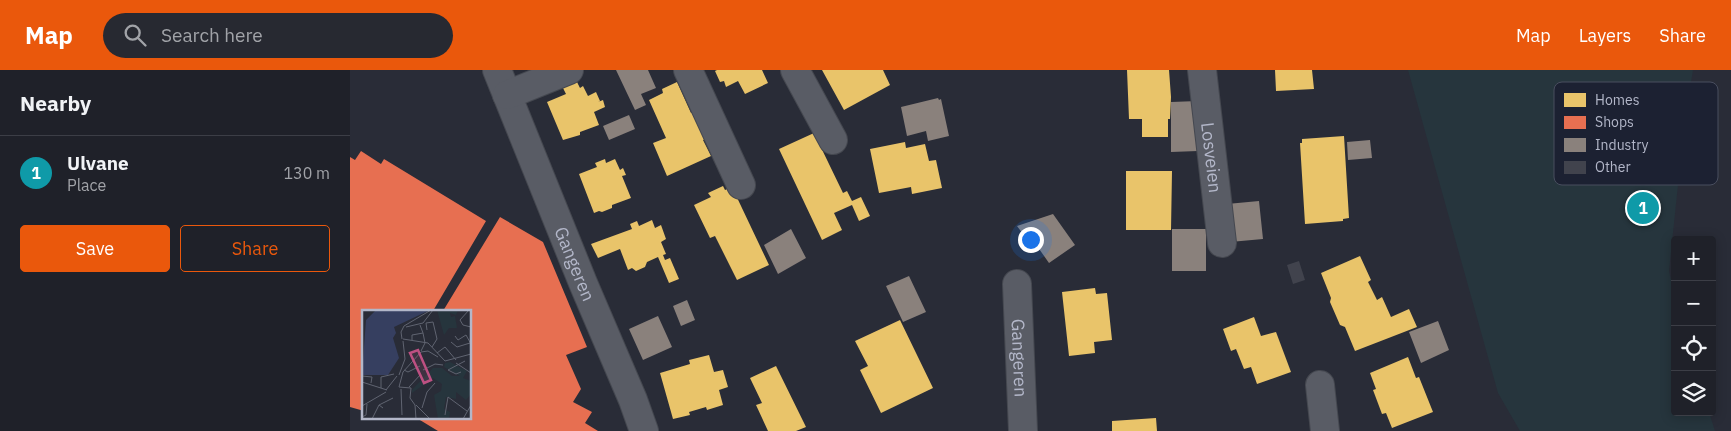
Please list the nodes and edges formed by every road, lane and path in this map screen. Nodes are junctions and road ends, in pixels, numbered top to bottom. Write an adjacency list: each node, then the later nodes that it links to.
1 (569, 70): 5 (street, Gangeren)
2 (688, 70): 7 (street)
3 (795, 70): 6 (street)
4 (1202, 70): 8 (street, Losveien)
5 (502, 82): 11 (street, Gangeren)
6 (832, 140)
7 (741, 185)
8 (1222, 243)
9 (1017, 284): 12 (street, Gangeren)
10 (1320, 385): 13 (street)
11 (644, 431)
12 (1023, 431)
13 (1326, 431)

